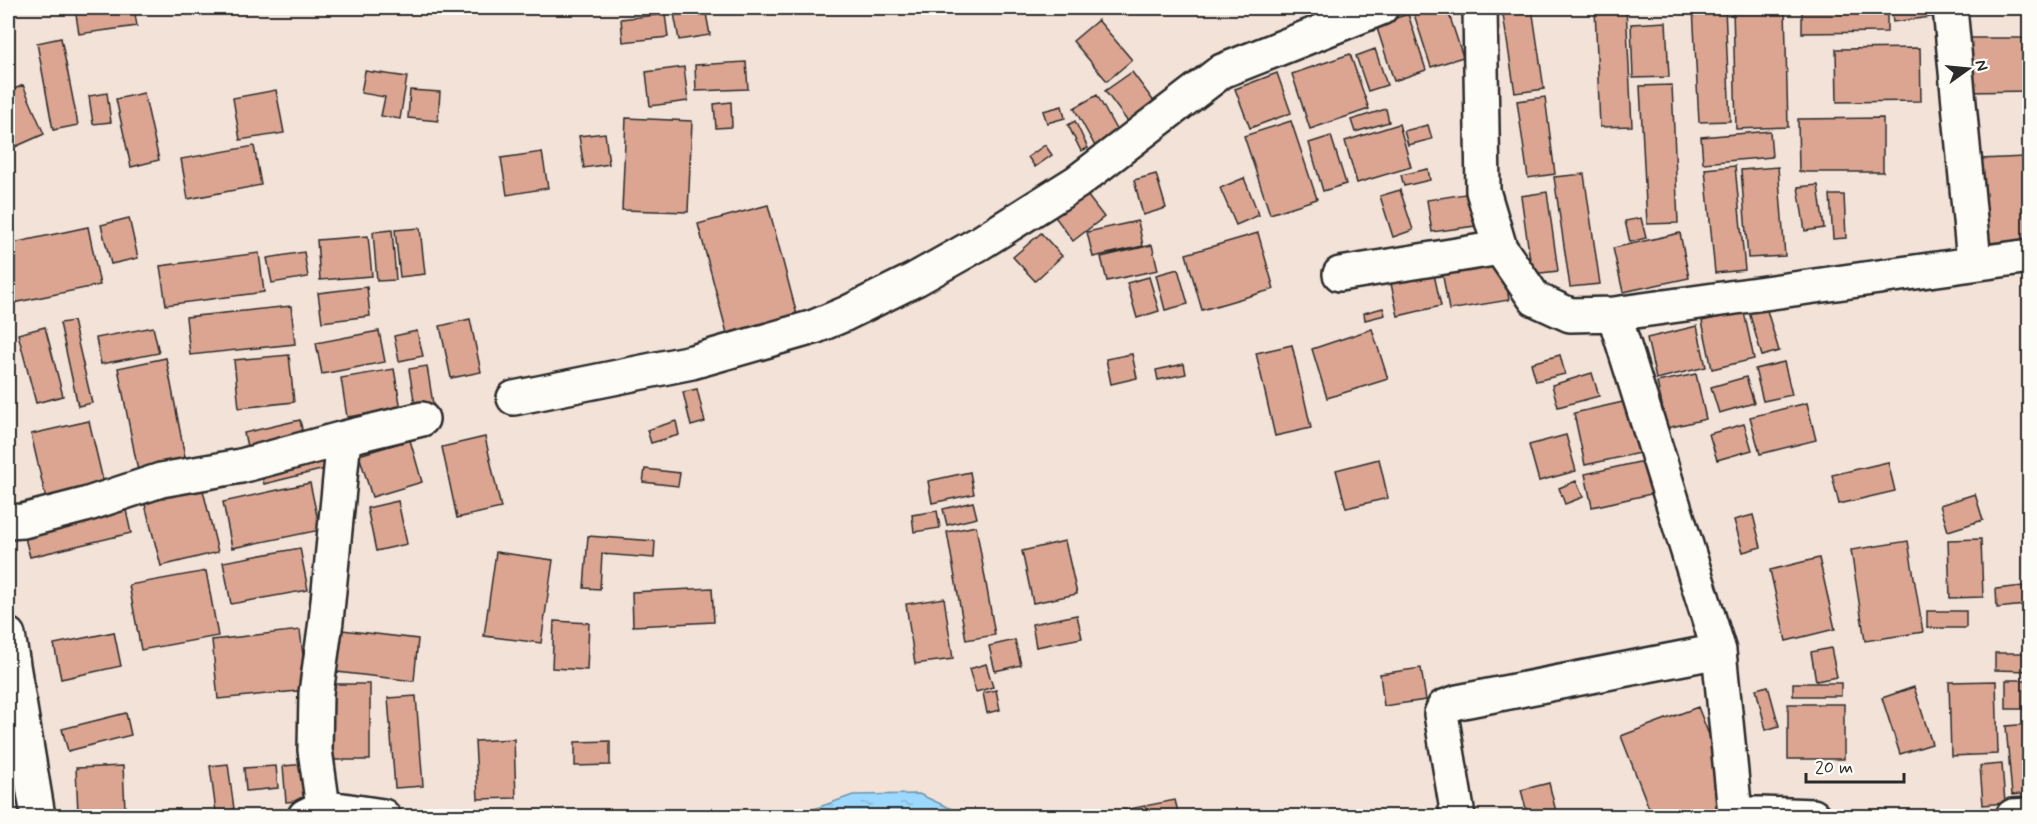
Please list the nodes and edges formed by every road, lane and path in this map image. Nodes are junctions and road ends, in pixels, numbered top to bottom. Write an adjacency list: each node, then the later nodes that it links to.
1 (1381, 8): 9 (street)
2 (1480, 8): 4 (street)
3 (1950, 8): 6 (street)
4 (1500, 248): 7 (street); 8 (street)
5 (2030, 256): 6 (street)
6 (1974, 262): 8 (street)
7 (1340, 274)
8 (1614, 314): 14 (street)
9 (514, 398)
10 (422, 419): 11 (street)
11 (344, 438): 12 (street); 15 (street)
12 (8, 522)
13 (8, 635): 18 (street)
14 (1719, 651): 16 (street); 20 (street)
15 (314, 812): 19 (street)
16 (1733, 815): 21 (street)
17 (2030, 815): 22 (street)
18 (38, 816)
19 (383, 816)
20 (1458, 816)
21 (1813, 816)
22 (2013, 816)

